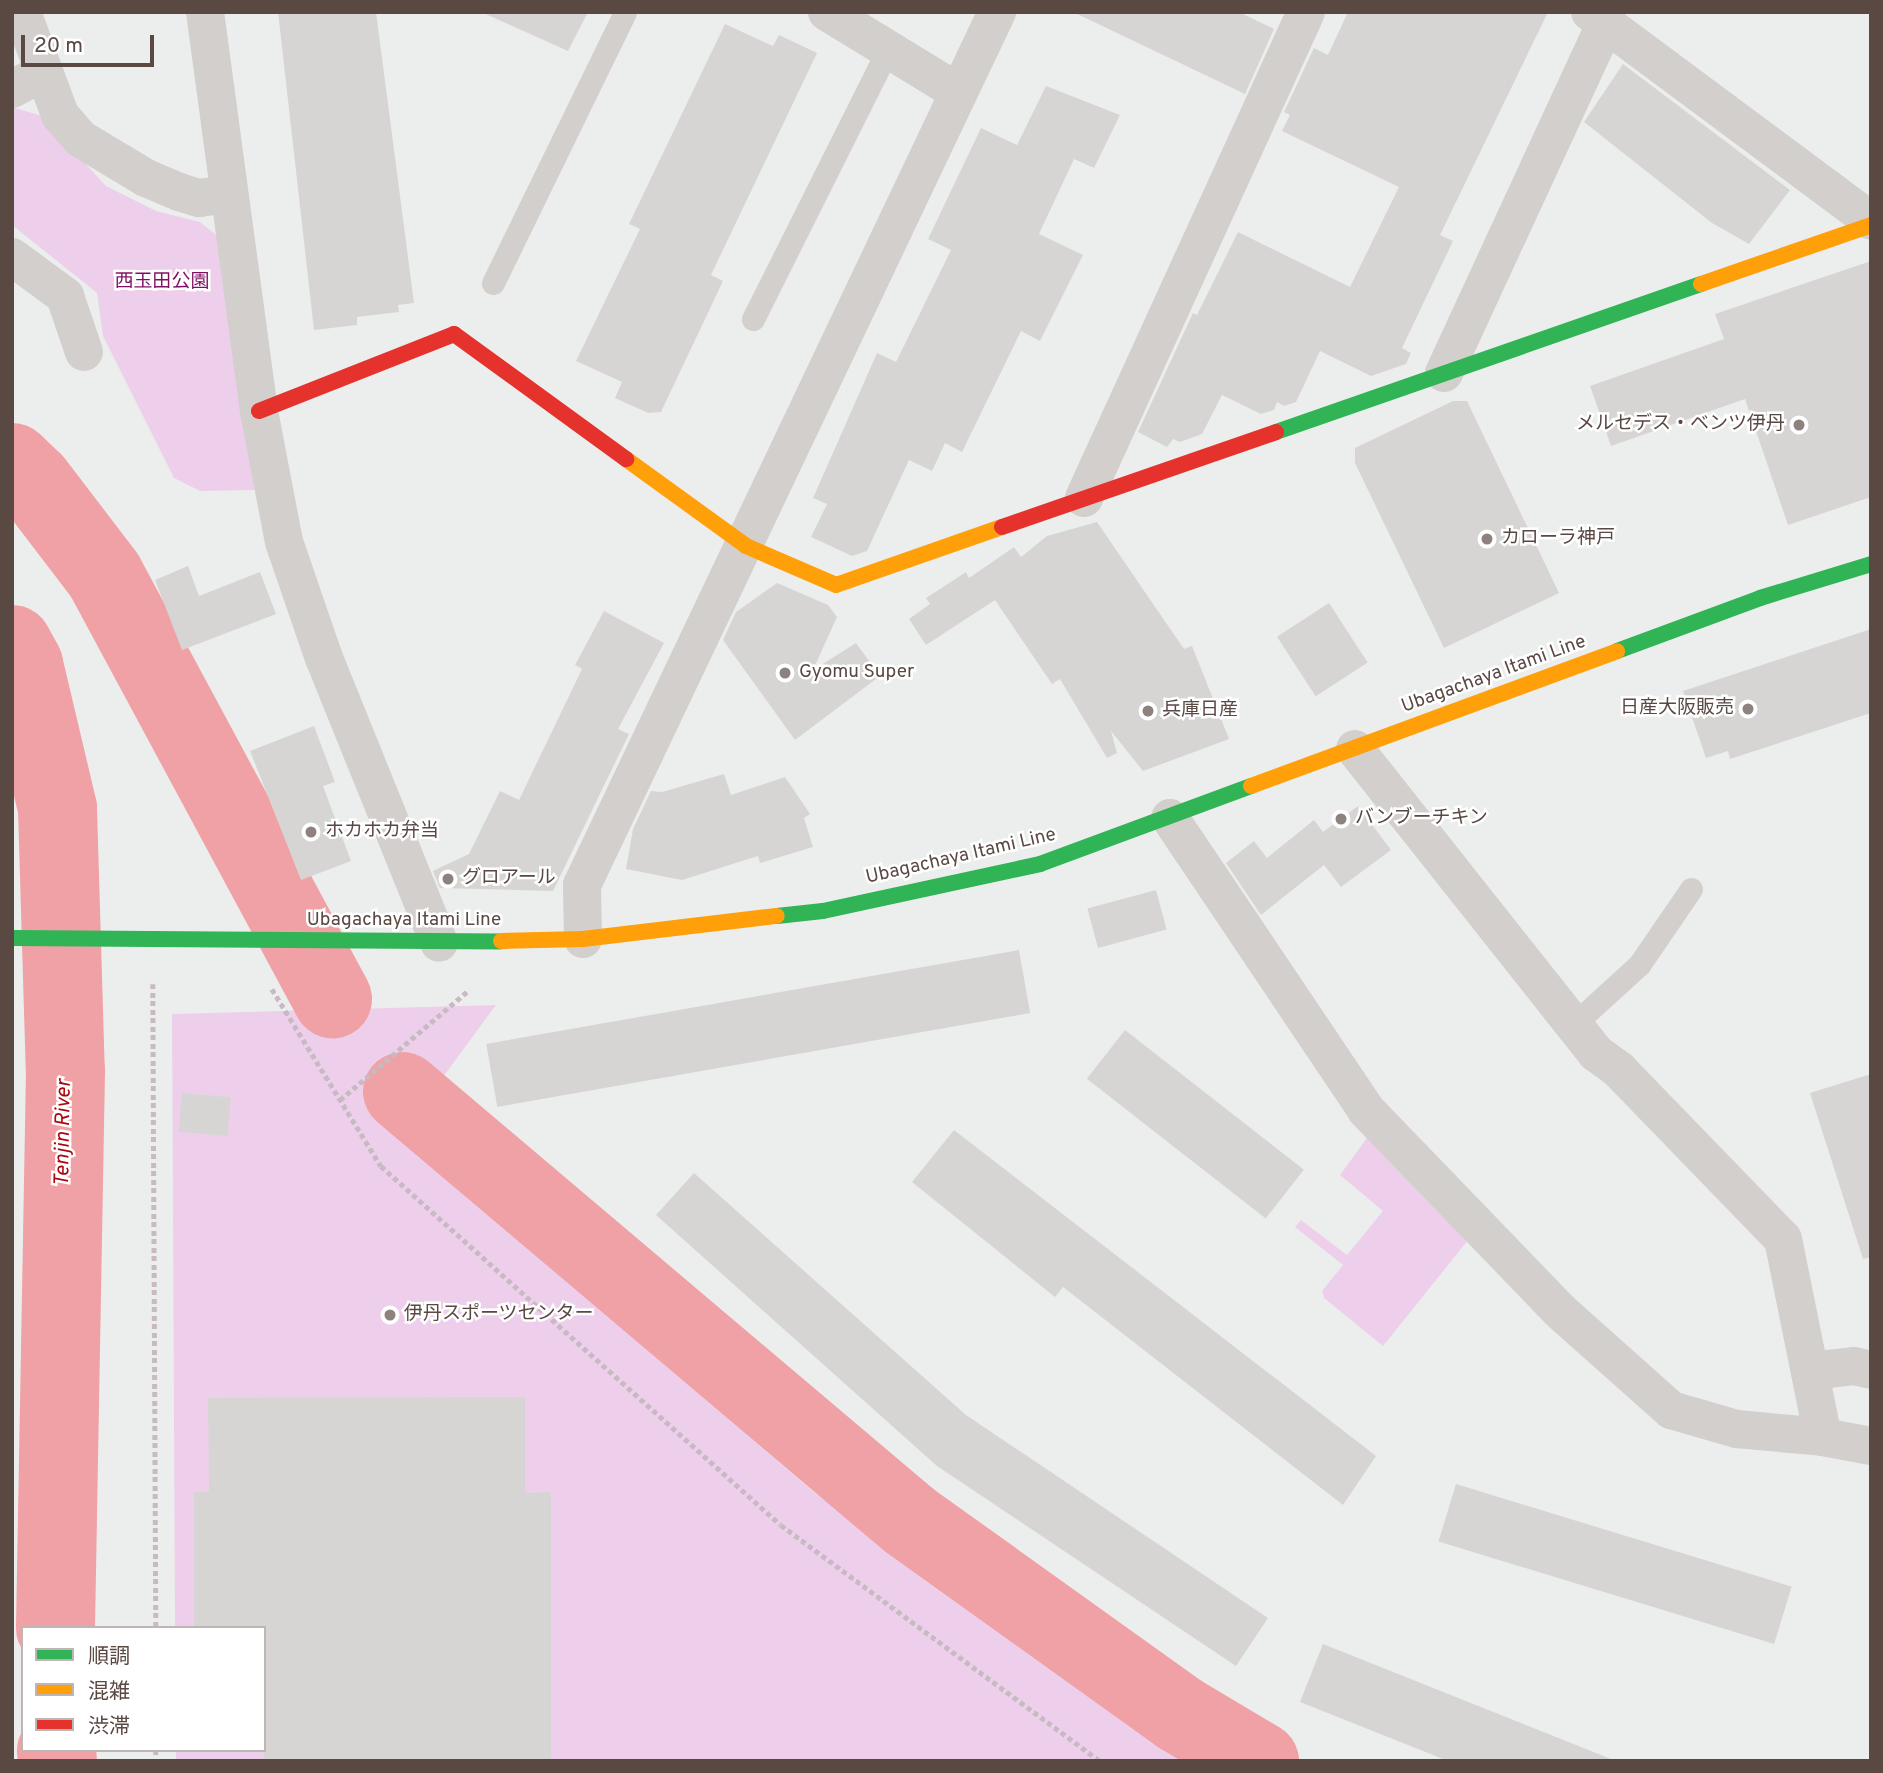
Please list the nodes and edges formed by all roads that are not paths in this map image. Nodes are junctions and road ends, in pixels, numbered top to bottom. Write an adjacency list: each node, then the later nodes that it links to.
1 (22, 12): 9 (street)
2 (205, 12): 11 (street)
3 (625, 12): 14 (lane)
4 (827, 12): 8 (street)
5 (997, 12): 10 (street)
6 (1306, 12): 19 (street)
7 (1597, 18): 12 (street); 17 (street)
8 (888, 49): 10 (street); 15 (lane)
9 (27, 81): 11 (street)
10 (958, 92): 20 (street)
11 (229, 194): 18 (street)
12 (1871, 223): 17 (main road)
13 (12, 257): 16 (street)
14 (493, 283)
15 (753, 319)
16 (84, 352)
17 (1444, 373): 19 (main road)
18 (258, 411): 20 (main road); 27 (street)
19 (1084, 498): 20 (main road)
20 (746, 546): 26 (street)
21 (1871, 564): 22 (main road, Ubagachaya Itami Line)
22 (1355, 749): 23 (main road, Ubagachaya Itami Line); 28 (street)
23 (1170, 818): 26 (main road, Ubagachaya Itami Line); 31 (street)
24 (1691, 889): 28 (lane)
25 (12, 938): 27 (main road, Ubagachaya Itami Line)
26 (583, 939): 27 (main road, Ubagachaya Itami Line)
27 (439, 943)
28 (1573, 1026): 30 (street)
29 (1871, 1370): 30 (street)
30 (1810, 1371): 31 (street)
31 (1822, 1437): 32 (street)
32 (1871, 1446)

